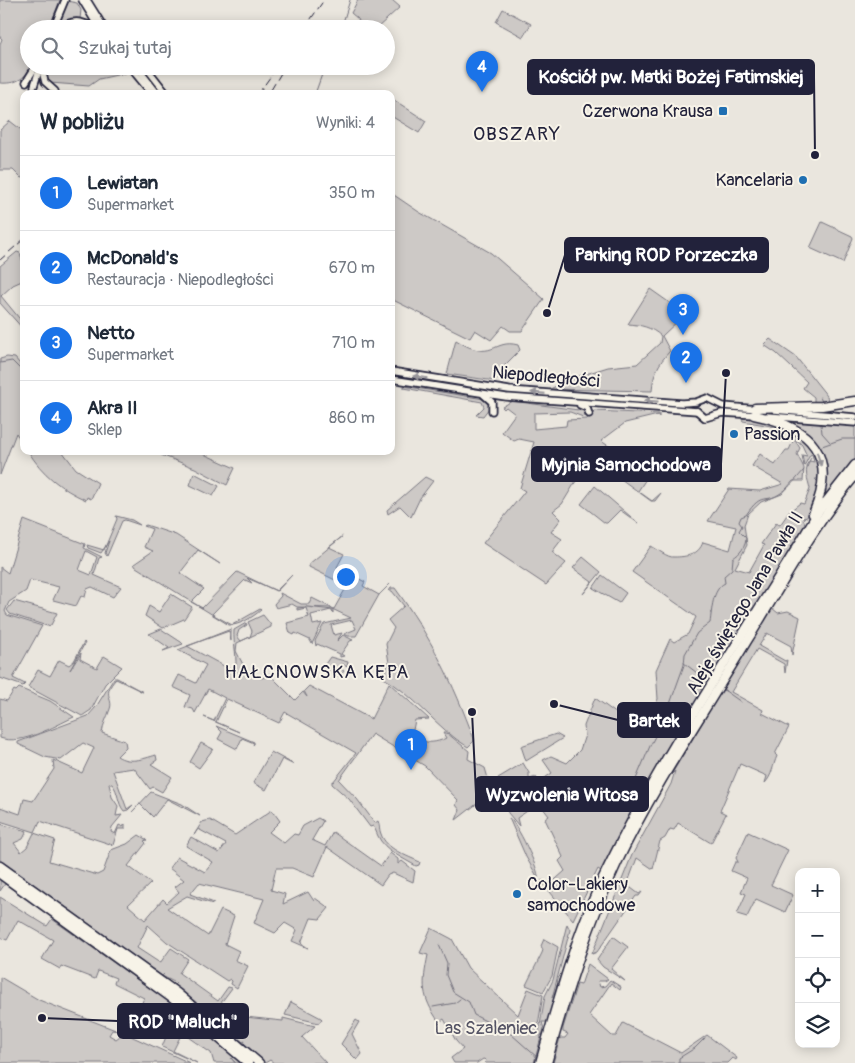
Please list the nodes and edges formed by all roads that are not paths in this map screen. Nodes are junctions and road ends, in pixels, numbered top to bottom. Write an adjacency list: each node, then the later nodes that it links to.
1 (65, 0): 4 (main road)
2 (82, 0): 5 (main road)
3 (87, 0): 6 (main road)
4 (57, 20)
5 (94, 20)
6 (99, 20)
7 (30, 75): 13 (main road)
8 (38, 75): 14 (main road)
9 (43, 75): 15 (main road)
10 (136, 75): 16 (main road)
11 (143, 75): 17 (main road)
12 (152, 75): 18 (main road)
13 (26, 82)
14 (34, 86)
15 (54, 90)
16 (149, 90)
17 (155, 90)
18 (164, 90)
19 (395, 372): 22 (main road, Niepodległości, one-way to 19)
20 (395, 379): 21 (main road, Niepodległości)
21 (475, 392): 24 (main road, Niepodległości); 27 (main road)
22 (699, 401): 25 (main road); 28 (main road)
23 (855, 401): 29 (highway)
24 (568, 402): 26 (main road, Niepodległości); 26 (main road)
25 (716, 404): 29 (main road); 30 (main road)
26 (604, 405): 28 (main road, Niepodległości)
27 (492, 411)
28 (697, 411): 30 (main road)
29 (755, 412): 30 (main road); 31 (main road); 32 (main road); 35 (highway, one-way to 35)
30 (715, 414)
31 (855, 417)
32 (855, 423)
33 (855, 465): 35 (highway, Aleje świętego Jana Pawła II)
34 (855, 476): 38 (highway, Aleje świętego Jana Pawła II)
35 (802, 538): 38 (highway, Aleje świętego Jana Pawła II)
36 (0, 866): 40 (highway)
37 (0, 874): 39 (highway)
38 (553, 1031): 41 (highway, Aleje świętego Jana Pawła II); 42 (highway, Aleje świętego Jana Pawła II)
39 (248, 1063)
40 (259, 1063)
41 (540, 1063)
42 (547, 1063)

